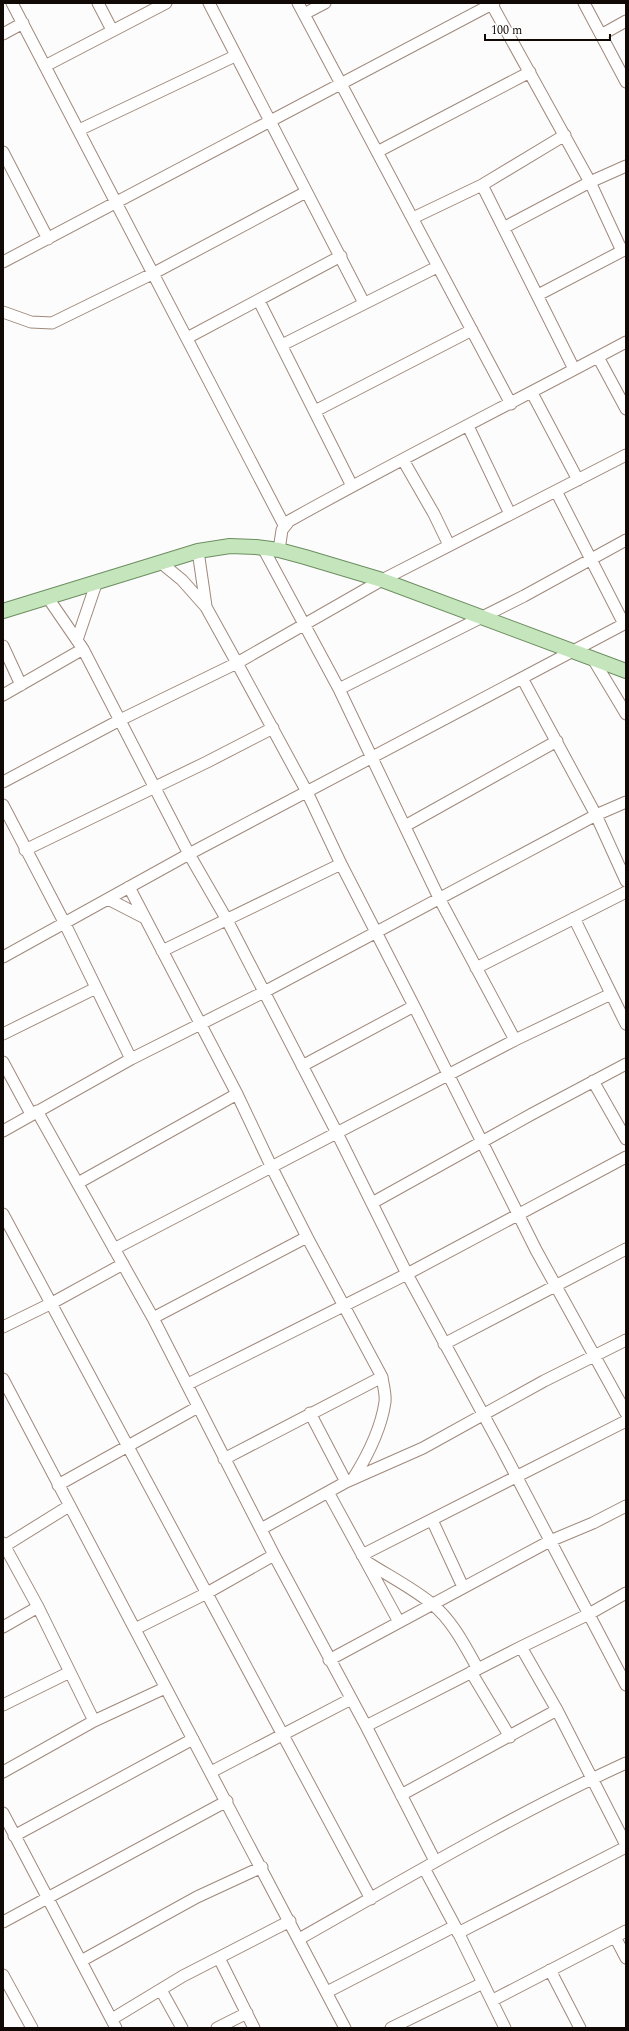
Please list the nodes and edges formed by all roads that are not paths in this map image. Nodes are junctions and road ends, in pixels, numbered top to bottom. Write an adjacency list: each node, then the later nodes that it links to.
1 (12, 3): 11 (street)
2 (98, 3): 12 (street)
3 (166, 3): 12 (street)
4 (209, 3): 15 (street)
5 (298, 3): 9 (street)
6 (325, 3): 9 (street)
7 (492, 3): 17 (street); 18 (street)
8 (584, 3): 14 (street)
9 (304, 14): 18 (street)
10 (626, 21): 14 (street)
11 (23, 24): 13 (street); 16 (street)
12 (112, 30): 16 (street)
13 (3, 34)
14 (601, 35): 19 (street)
15 (235, 56): 20 (street); 21 (street)
16 (45, 66): 21 (street)
17 (530, 72): 22 (street); 24 (street)
18 (340, 82): 20 (street); 24 (street)
19 (626, 82)
20 (271, 122): 29 (street); 30 (street)
21 (79, 130): 30 (street)
22 (565, 136): 27 (street); 28 (street)
23 (3, 152): 26 (street)
24 (377, 152): 31 (street)
25 (626, 166): 27 (street)
26 (8, 172): 33 (street)
27 (590, 182): 32 (street); 34 (street)
28 (482, 185): 31 (street); 32 (street)
29 (306, 192): 35 (street); 38 (street)
30 (117, 201): 33 (street); 38 (street)
31 (412, 218): 37 (street)
32 (505, 227): 39 (street)
33 (48, 239): 36 (street)
34 (624, 250): 39 (street)
35 (341, 256): 40 (street); 41 (street)
36 (3, 262)
37 (437, 267): 41 (street); 43 (street)
38 (154, 273): 42 (street); 44 (street)
39 (538, 295): 48 (street)
40 (259, 301): 44 (street); 46 (street)
41 (364, 303): 46 (street)
42 (3, 312)
43 (472, 330): 50 (street); 52 (street)
44 (187, 338): 60 (street)
45 (626, 342): 47 (street)
46 (282, 345): 52 (street)
47 (598, 357): 48 (street); 51 (street)
48 (574, 370): 49 (street)
49 (532, 392): 50 (street); 56 (street)
50 (511, 404): 53 (street)
51 (626, 409)
52 (314, 411): 57 (street)
53 (468, 426): 55 (street); 59 (street)
54 (626, 455): 56 (street)
55 (403, 460): 57 (street); 62 (street)
56 (578, 480): 58 (street)
57 (352, 486): 60 (street)
58 (556, 491): 59 (street); 66 (street)
59 (510, 514): 62 (street)
60 (284, 525): 64 (street)
61 (626, 540): 66 (street)
62 (449, 545): 68 (street)
63 (263, 548): 64 (main road); 65 (main road); 75 (street)
64 (279, 550): 68 (main road)
65 (198, 551): 67 (main road); 71 (street)
66 (590, 560): 73 (street); 74 (street)
67 (160, 562): 69 (main road); 71 (street)
68 (382, 580): 73 (main road); 75 (street)
69 (97, 582): 70 (main road); 76 (street)
70 (48, 598): 72 (main road); 76 (street)
71 (206, 607): 80 (street)
72 (3, 611)
73 (482, 616): 78 (main road); 84 (street)
74 (625, 624): 78 (street)
75 (305, 625): 80 (street); 84 (street)
76 (80, 644): 83 (street); 87 (street)
77 (3, 646): 83 (street)
78 (572, 650): 79 (main road); 82 (street)
79 (593, 659): 81 (main road); 86 (street)
80 (237, 663): 87 (street); 88 (street)
81 (626, 672)
82 (522, 678): 89 (street); 90 (street)
83 (21, 685): 85 (street)
84 (339, 689): 90 (street)
85 (3, 695)
86 (626, 714)
87 (120, 720): 91 (street); 92 (street)
88 (273, 728): 92 (street); 93 (street)
89 (557, 741): 96 (street); 97 (street)
90 (371, 758): 93 (street); 97 (street)
91 (3, 782)
92 (154, 787): 98 (street); 99 (street)
93 (307, 792): 99 (street); 100 (street)
94 (626, 802): 96 (street)
95 (3, 805): 98 (street)
96 (596, 815): 101 (street); 104 (street)
97 (405, 826): 104 (street)
98 (25, 850): 109 (street)
99 (189, 854): 102 (street); 108 (street)
100 (340, 864): 108 (street); 110 (street)
101 (626, 881)
102 (129, 887): 105 (street); 106 (street)
103 (626, 892): 107 (street)
104 (439, 898): 110 (street); 113 (street)
105 (108, 899): 106 (street); 109 (street)
106 (145, 918): 111 (street)
107 (574, 918): 113 (street); 116 (street)
108 (227, 920): 111 (street); 115 (street)
109 (64, 922): 112 (street); 114 (street)
110 (376, 932): 115 (street); 117 (street)
111 (162, 951): 118 (street)
112 (3, 957)
113 (476, 968): 121 (street)
114 (96, 988): 120 (street); 122 (street)
115 (264, 992): 118 (street); 125 (street)
116 (611, 994): 119 (street); 121 (street)
117 (414, 1006): 125 (street); 126 (street)
118 (200, 1024): 122 (street); 128 (street)
119 (626, 1024)
120 (3, 1034)
121 (515, 1040): 126 (street)
122 (131, 1059): 129 (street)
123 (3, 1062): 129 (street)
124 (626, 1064): 127 (street)
125 (302, 1066): 131 (street)
126 (449, 1074): 131 (street); 133 (street)
127 (593, 1082): 132 (street); 133 (street)
128 (237, 1094): 135 (street); 136 (street)
129 (34, 1112): 130 (street); 136 (street)
130 (3, 1130)
131 (338, 1133): 135 (street); 137 (street)
132 (626, 1139)
133 (482, 1142): 137 (street); 139 (street)
134 (626, 1157): 139 (street)
135 (272, 1168): 140 (street); 141 (street)
136 (78, 1183): 141 (street)
137 (372, 1203): 144 (street)
138 (3, 1214): 146 (street)
139 (519, 1216): 144 (street); 145 (street)
140 (307, 1237): 147 (street); 148 (street)
141 (114, 1249): 143 (street)
142 (626, 1249): 145 (street)
143 (122, 1264): 146 (street); 148 (street)
144 (407, 1274): 147 (street); 151 (street)
145 (555, 1286): 151 (street); 152 (street)
146 (52, 1303): 149 (street); 161 (street)
147 (343, 1307): 153 (street); 155 (street)
148 (153, 1318): 155 (street)
149 (3, 1326)
150 (626, 1340): 152 (street)
151 (444, 1344): 159 (street)
152 (595, 1357): 158 (street); 159 (street)
153 (382, 1377): 157 (street); 164 (street)
154 (3, 1379): 165 (street)
155 (188, 1384): 156 (street)
156 (198, 1408): 161 (street); 162 (street)
157 (310, 1413): 162 (street); 164 (street)
158 (626, 1413)
159 (484, 1416): 163 (street); 164 (street)
160 (626, 1421): 163 (street)
161 (127, 1447): 165 (street); 176 (street)
162 (224, 1459): 170 (street)
163 (517, 1478): 169 (street); 171 (street)
164 (350, 1481): 166 (street)
165 (58, 1485): 167 (street)
166 (328, 1492): 170 (street); 174 (street)
167 (69, 1506): 172 (street); 183 (street)
168 (626, 1506): 171 (street)
169 (432, 1520): 174 (street); 175 (street)
170 (261, 1529): 173 (street)
171 (550, 1541): 175 (street); 180 (street)
172 (4, 1545): 179 (street)
173 (274, 1555): 176 (street); 185 (street)
174 (364, 1559): 178 (street); 181 (street)
175 (463, 1587): 178 (street)
176 (207, 1593): 183 (street); 195 (street)
177 (626, 1593): 180 (street)
178 (432, 1604): 181 (street); 186 (street)
179 (38, 1607): 182 (street); 187 (street)
180 (589, 1614): 184 (street); 188 (street)
181 (399, 1622): 185 (street)
182 (3, 1627)
183 (135, 1629): 189 (street)
184 (521, 1647): 186 (street); 192 (street)
185 (329, 1660): 190 (street)
186 (474, 1670): 194 (street); 196 (street)
187 (70, 1672): 191 (street); 193 (street)
188 (625, 1679)
189 (165, 1688): 193 (street); 197 (street)
190 (350, 1699): 194 (street); 195 (street)
191 (3, 1705)
192 (557, 1710): 196 (street); 201 (street)
193 (94, 1721): 199 (street)
194 (366, 1726): 202 (street)
195 (281, 1734): 200 (street); 211 (street)
196 (510, 1736): 202 (street)
197 (193, 1739): 200 (street); 205 (street)
198 (626, 1763): 201 (street)
199 (3, 1772)
200 (211, 1772): 203 (street)
201 (592, 1778): 206 (street); 207 (street)
202 (401, 1795): 207 (street)
203 (226, 1801): 208 (street); 210 (street)
204 (3, 1813): 205 (street)
205 (14, 1836): 210 (street)
206 (626, 1846): 214 (street)
207 (435, 1861): 209 (street)
208 (262, 1868): 212 (street); 220 (street)
209 (424, 1868): 211 (street); 214 (street)
210 (47, 1899): 213 (street); 220 (street)
211 (371, 1899): 217 (street)
212 (290, 1921): 217 (street); 218 (street)
213 (3, 1922)
214 (457, 1929): 223 (street); 225 (street)
215 (626, 1931): 216 (street)
216 (615, 1936): 219 (street); 221 (street)
217 (299, 1939): 225 (street)
218 (219, 1958): 224 (street); 227 (street)
219 (626, 1958)
220 (81, 1961): 228 (street)
221 (550, 1970): 226 (street); 236 (street)
222 (3, 1975): 229 (street)
223 (482, 1983): 226 (street); 234 (street)
224 (161, 1990): 228 (street); 230 (street)
225 (327, 1992): 233 (street)
226 (493, 2000): 235 (street)
227 (246, 2013): 231 (street); 232 (street)
228 (114, 2024)
229 (32, 2028)
230 (182, 2028)
231 (217, 2028)
232 (254, 2028)
233 (345, 2028)
234 (391, 2028)
235 (505, 2028)
236 (580, 2028)

